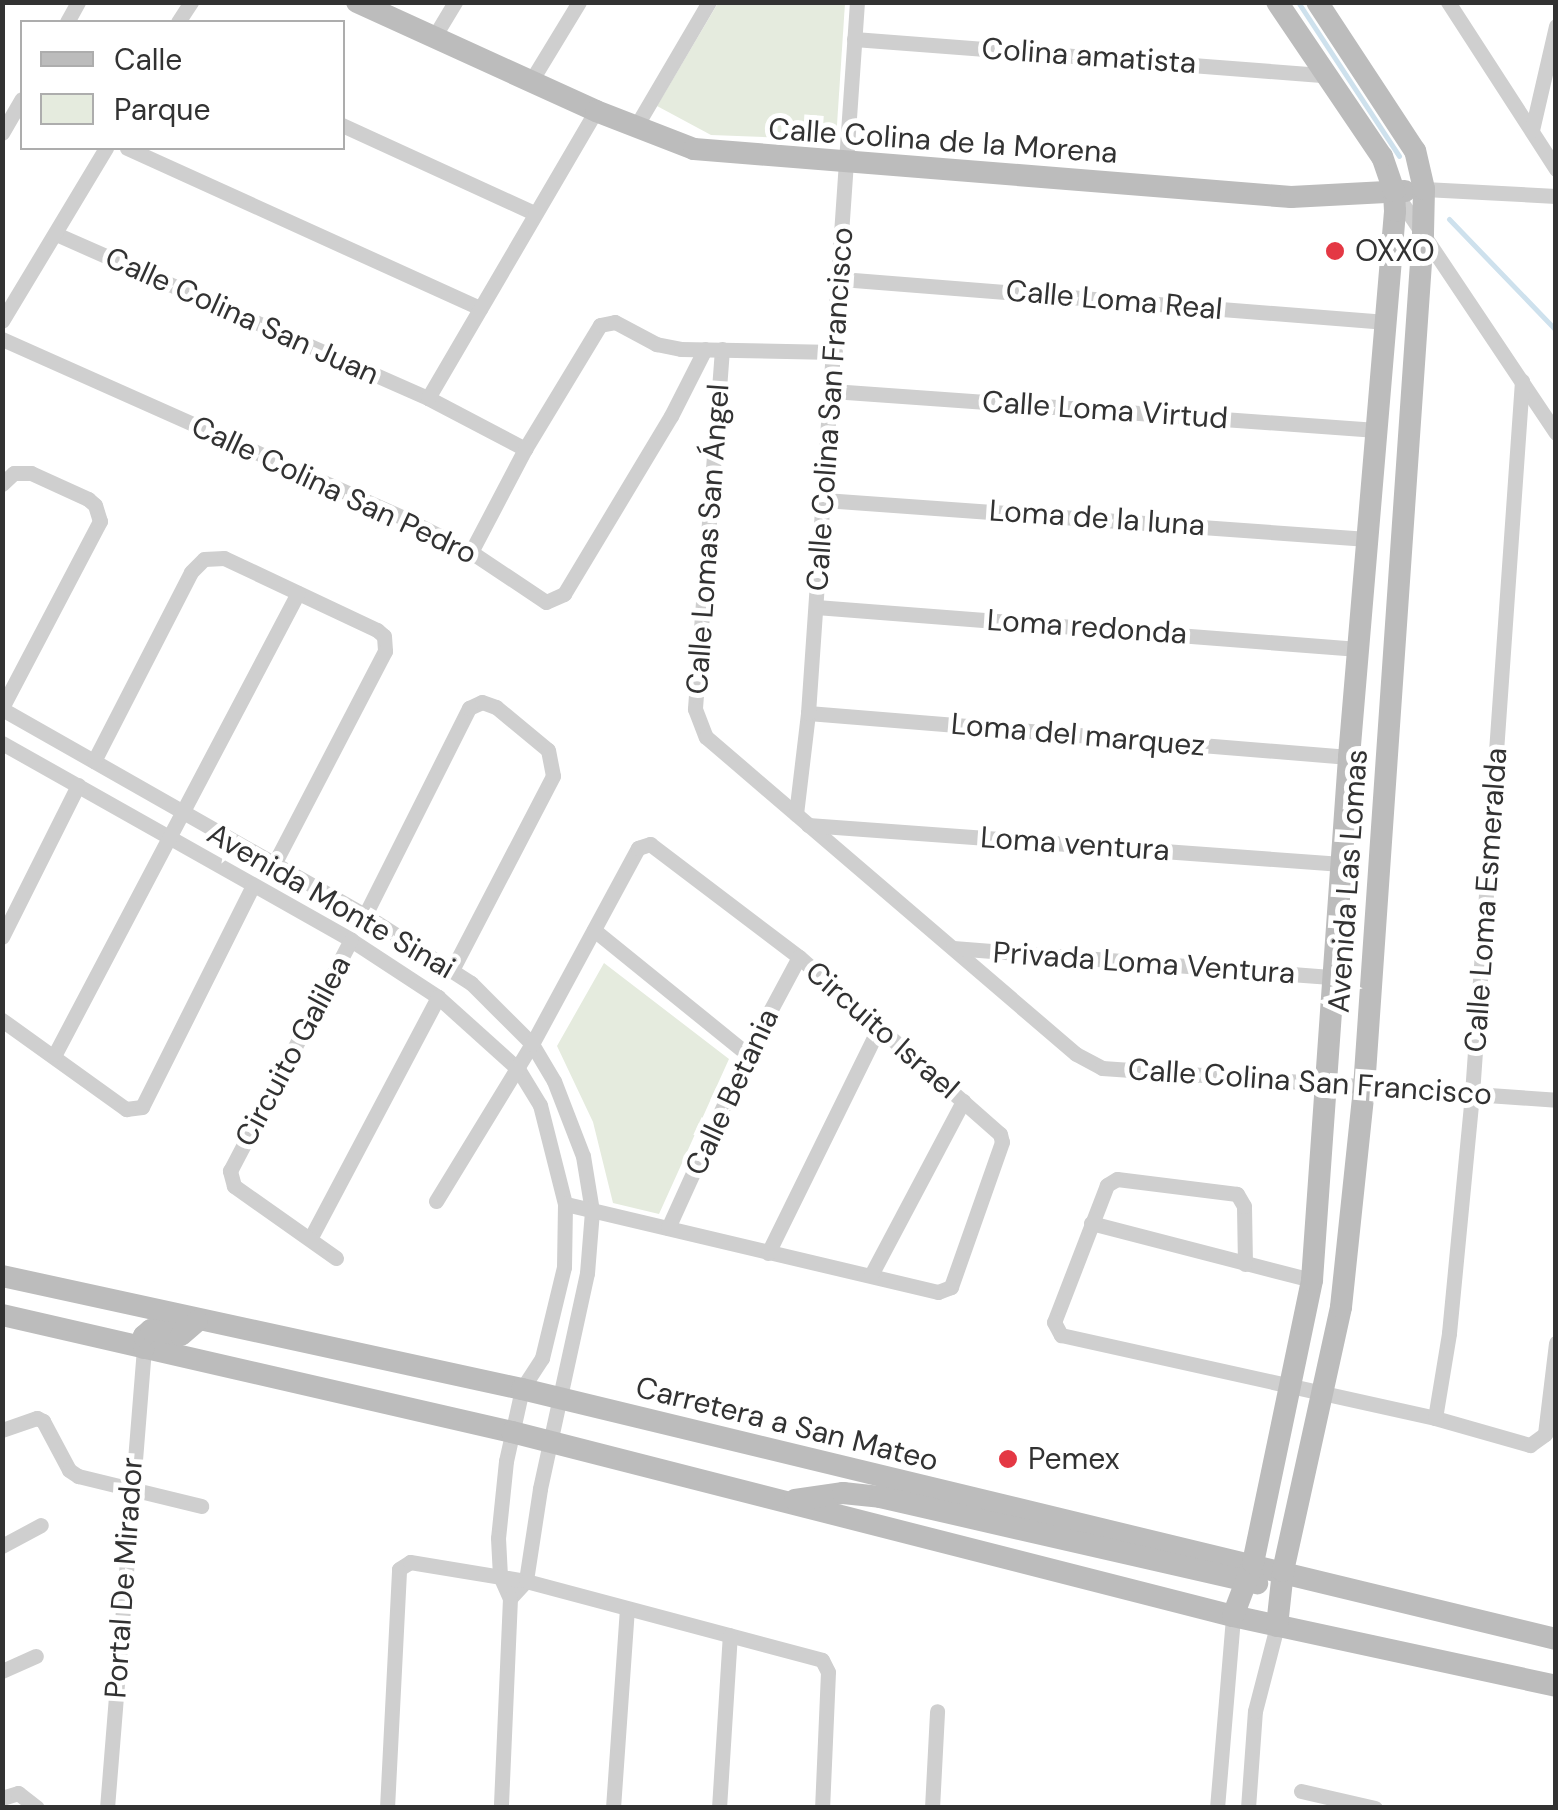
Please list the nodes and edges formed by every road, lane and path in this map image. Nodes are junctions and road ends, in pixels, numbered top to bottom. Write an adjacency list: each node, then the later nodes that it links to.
1 (357, 2): 10 (street, Calle Colina de la Morena)
2 (455, 2): 10 (street)
3 (579, 2): 13 (street)
4 (709, 2): 17 (street)
5 (858, 2): 11 (street, Calle Colina San Francisco)
6 (1277, 2): 12 (street)
7 (1317, 2): 24 (street, Avenida Las Lomas)
8 (1448, 2): 18 (street)
9 (1556, 26): 18 (street)
10 (434, 37): 13 (street, Calle Colina de la Morena)
11 (854, 39): 12 (street, Colina amatista); 22 (street, Calle Colina San Francisco)
12 (1325, 74): 25 (street)
13 (532, 81): 15 (street, Calle Colina de la Morena)
14 (20, 102): 19 (street)
15 (596, 112): 17 (street, Calle Colina de la Morena); 27 (street)
16 (345, 126): 27 (street)
17 (635, 128): 22 (street, Calle Colina de la Morena)
18 (1532, 130): 23 (street)
19 (2, 133)
20 (105, 150): 29 (street)
21 (131, 150): 31 (street)
22 (848, 163): 25 (street, Calle Colina de la Morena); 30 (street, Calle Colina San Francisco)
23 (1556, 169)
24 (1424, 189): 25 (street, Calle Colina de la Morena); 26 (street, Calle Colina de la Morena); 28 (street, Avenida Las Lomas)
25 (1394, 191): 28 (street); 33 (street, Avenida Las Lomas)
26 (1556, 196)
27 (534, 213): 31 (street)
28 (1424, 233): 38 (street); 80 (street, Avenida Las Lomas)
29 (56, 234): 32 (street); 40 (street, Calle Colina San Juan)
30 (841, 279): 33 (street, Calle Loma Real); 37 (street, Calle Colina San Francisco)
31 (480, 308): 40 (street)
32 (2, 321)
33 (1386, 322): 41 (street, Avenida Las Lomas)
34 (2, 339): 47 (street, Calle Colina San Pedro)
35 (704, 349): 36 (street, Calle Lomas San Ángel); 43 (street, Calle Lomas San Ángel); 47 (street, Calle Colina San Pedro)
36 (722, 349): 37 (street, Calle Lomas San Ángel); 53 (street, Calle Lomas San Ángel)
37 (835, 352): 39 (street, Calle Colina San Francisco)
38 (1522, 381): 42 (street); 81 (street, Calle Loma Esmeralda)
39 (832, 392): 41 (street, Calle Loma Virtud); 45 (street, Calle Colina San Francisco)
40 (428, 398): 43 (street, Calle Colina San Juan)
41 (1377, 430): 46 (street, Avenida Las Lomas)
42 (1556, 433)
43 (524, 449): 47 (street)
44 (2, 484): 51 (street)
45 (824, 500): 46 (street, Loma de la luna); 49 (street, Calle Colina San Francisco)
46 (1368, 538): 50 (street, Avenida Las Lomas)
47 (470, 552)
48 (298, 593): 56 (street); 58 (street); 62 (street)
49 (816, 607): 50 (street, Loma redonda); 52 (street, Calle Colina San Francisco)
50 (1358, 648): 55 (street, Avenida Las Lomas)
51 (2, 709): 56 (street, Avenida Monte Sinai)
52 (808, 713): 55 (street, Loma del marquez); 59 (street, Calle Colina San Francisco)
53 (699, 728): 59 (street, Calle Colina San Francisco)
54 (2, 742): 57 (street, Avenida Monte Sinai)
55 (1349, 757): 61 (street, Avenida Las Lomas)
56 (94, 761): 58 (street, Avenida Monte Sinai)
57 (78, 785): 60 (street, Avenida Monte Sinai); 66 (street)
58 (182, 814): 60 (street); 62 (street, Avenida Monte Sinai)
59 (802, 820): 61 (street, Loma ventura); 68 (street, Calle Colina San Francisco)
60 (169, 840): 63 (street, Avenida Monte Sinai); 76 (street)
61 (1342, 864): 71 (street, Avenida Las Lomas)
62 (274, 866): 64 (street, Avenida Monte Sinai)
63 (253, 885): 67 (street, Avenida Monte Sinai); 76 (street)
64 (364, 915): 70 (street, Avenida Monte Sinai); 70 (street)
65 (594, 930): 69 (street, Circuito Israel); 75 (street, Circuito Israel); 77 (street)
66 (2, 937)
67 (351, 940): 72 (street, Avenida Monte Sinai); 89 (street, Circuito Galilea)
68 (954, 948): 71 (street, Privada Loma Ventura); 79 (street, Calle Colina San Francisco)
69 (798, 957): 74 (street, Circuito Israel); 77 (street, Calle Betania)
70 (452, 970): 75 (street, Avenida Monte Sinai)
71 (1334, 978): 79 (street, Avenida Las Lomas)
72 (438, 997): 78 (street, Avenida Monte Sinai); 89 (street)
73 (2, 1020): 76 (street)
74 (879, 1027): 83 (street, Circuito Israel); 90 (street)
75 (532, 1044): 78 (street, Circuito Israel); 86 (street, Avenida Monte Sinai)
76 (55, 1054)
77 (747, 1054): 88 (street, Calle Betania)
78 (518, 1069): 84 (street, Circuito Israel); 85 (street, Avenida Monte Sinai)
79 (1329, 1085): 80 (street, Calle Colina San Francisco); 95 (street, Avenida Las Lomas)
80 (1364, 1088): 81 (street, Calle Colina San Francisco); 102 (street, Avenida Las Lomas)
81 (1472, 1094): 82 (street, Calle Colina San Francisco); 104 (street, Calle Loma Esmeralda)
82 (1556, 1100)
83 (963, 1101): 94 (street); 94 (street, Circuito Israel)
84 (436, 1201)
85 (565, 1204): 86 (street, Circuito Israel); 101 (street, Avenida Monte Sinai)
86 (592, 1211): 88 (street, Circuito Israel); 103 (street, Avenida Monte Sinai)
87 (1092, 1223): 92 (street); 92 (street); 100 (street)
88 (668, 1228): 90 (street, Circuito Israel)
89 (310, 1239): 91 (street, Circuito Galilea)
90 (768, 1253): 94 (street, Circuito Israel)
91 (336, 1258)
92 (1245, 1264): 95 (street)
93 (2, 1276): 97 (street, Carretera a San Mateo)
94 (871, 1276)
95 (1312, 1280): 100 (street, Avenida Las Lomas)
96 (2, 1316): 99 (street)
97 (197, 1321): 99 (street); 101 (street, Carretera a San Mateo)
98 (1556, 1343): 104 (street)
99 (144, 1348): 106 (street); 108 (street, Portal De Mirador)
100 (1292, 1387): 102 (street); 114 (street, Avenida Las Lomas)
101 (522, 1388): 103 (street, Carretera a San Mateo); 106 (street, Avenida Monte Sinai)
102 (1321, 1396): 104 (street); 113 (street, Avenida Las Lomas)
103 (559, 1399): 107 (street, Avenida Monte Sinai); 114 (street, Carretera a San Mateo)
104 (1435, 1418)
105 (2, 1430): 108 (street)
106 (512, 1432): 107 (street); 115 (street, Avenida Monte Sinai)
107 (550, 1442): 109 (street); 116 (street, Avenida Monte Sinai)
108 (129, 1491): 110 (street); 133 (street, Portal De Mirador)
109 (784, 1502): 114 (street); 119 (street)
110 (201, 1506)
111 (41, 1526): 112 (street)
112 (2, 1546)
113 (1283, 1571): 114 (street, Carretera a San Mateo); 120 (street, Avenida Las Lomas); 122 (street, Carretera a San Mateo)
114 (1249, 1573): 119 (street, Avenida Las Lomas)
115 (500, 1576): 116 (street); 117 (street); 134 (street)
116 (526, 1581): 117 (street); 118 (street)
117 (510, 1598): 135 (street)
118 (627, 1609): 121 (street); 136 (street)
119 (1233, 1616): 120 (street); 126 (street)
120 (1276, 1626): 125 (street); 128 (street)
121 (730, 1635): 137 (street); 138 (street)
122 (1556, 1639)
123 (36, 1656): 124 (street)
124 (2, 1672)
125 (1556, 1686)
126 (1223, 1710): 128 (street); 140 (street)
127 (937, 1711): 139 (street)
128 (1255, 1712): 141 (street)
129 (1301, 1791): 131 (street)
130 (6, 1796): 132 (street)
131 (1325, 1801): 142 (street)
132 (37, 1808)
133 (106, 1808)
134 (387, 1808)
135 (501, 1808)
136 (613, 1808)
137 (719, 1808)
138 (822, 1808)
139 (932, 1808)
140 (1217, 1808)
141 (1248, 1808)
142 (1376, 1808)

